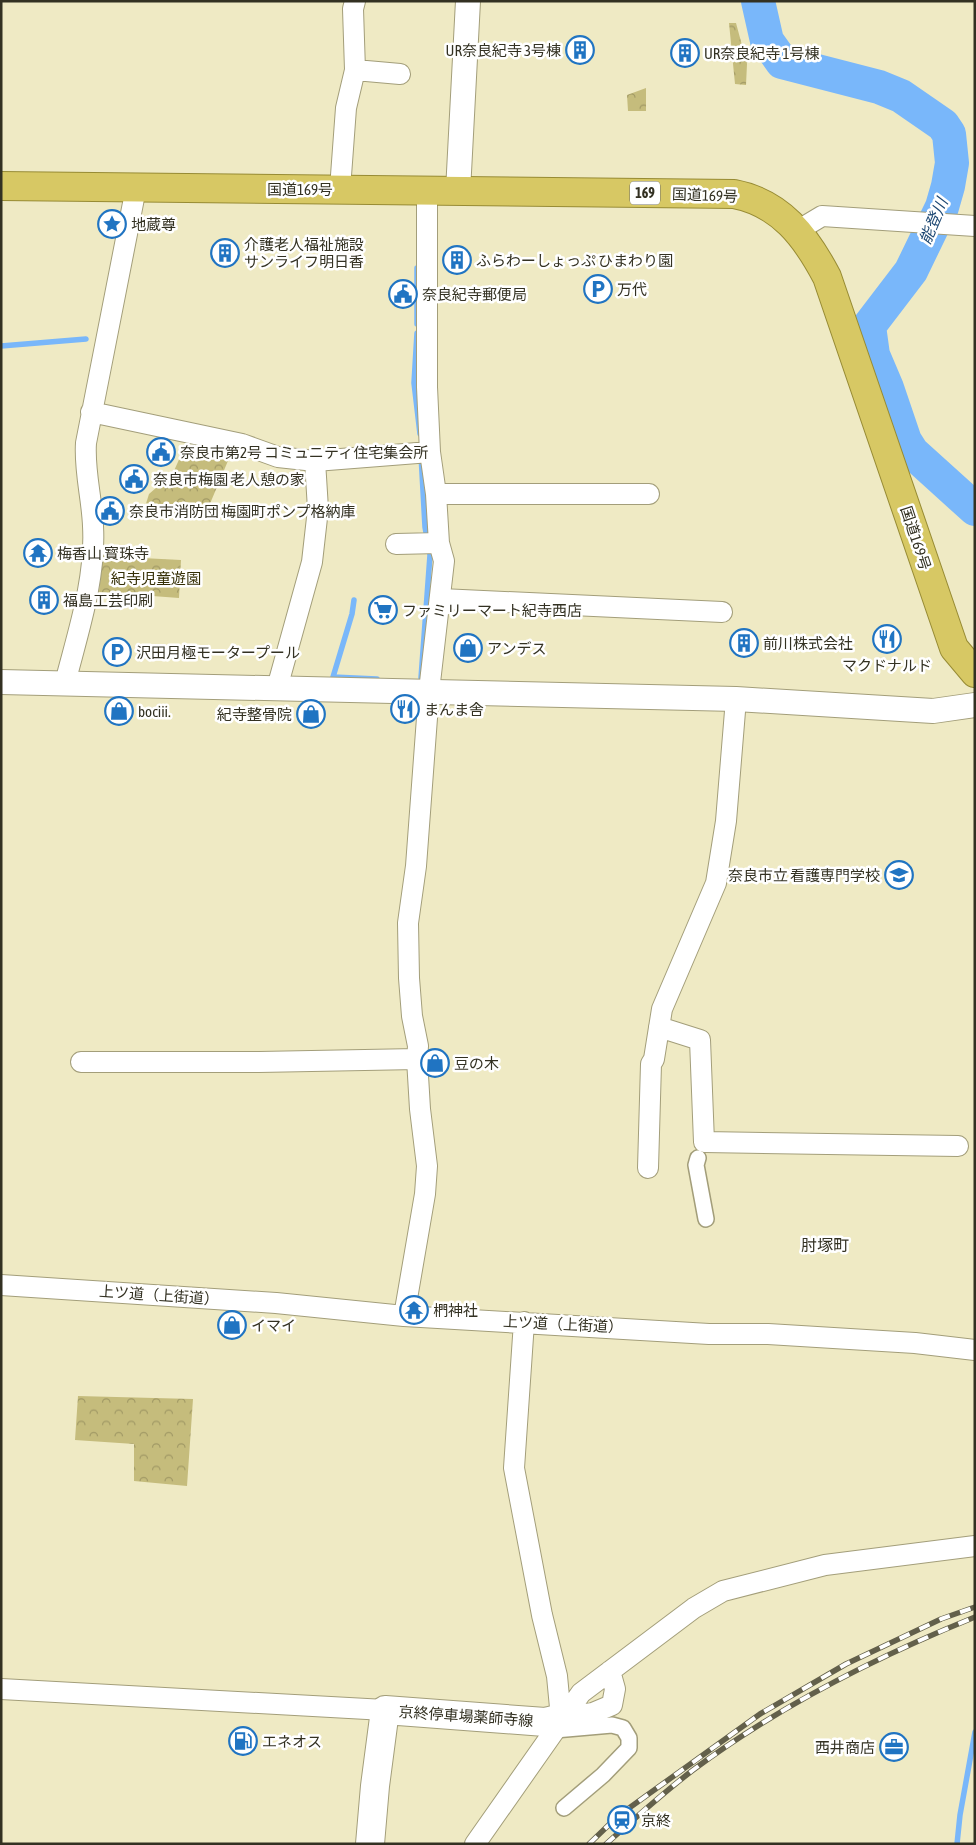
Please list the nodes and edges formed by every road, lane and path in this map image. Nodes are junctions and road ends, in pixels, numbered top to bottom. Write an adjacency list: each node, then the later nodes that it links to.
1 (355, 1): 3 (street)
2 (468, 1): 9 (street)
3 (355, 70): 4 (street); 7 (street)
4 (400, 74)
5 (1, 186): 6 (highway, 国道169号 / 169)
6 (136, 188): 7 (highway, 国道169号 / 169); 12 (street)
7 (340, 190): 8 (highway, 国道169号 / 169)
8 (428, 190): 9 (highway, 国道169号 / 169); 13 (street)
9 (458, 191): 11 (highway, 国道169号 / 169)
10 (975, 226): 11 (street)
11 (797, 231): 21 (highway, 国道169号 / 169)
12 (91, 412): 14 (street); 23 (street)
13 (430, 452): 14 (street); 15 (street)
14 (315, 461): 24 (street)
15 (436, 494): 16 (street); 17 (street)
16 (649, 494)
17 (439, 543): 18 (street); 19 (street)
18 (396, 544)
19 (441, 599): 20 (street); 25 (street)
20 (722, 612)
21 (975, 673)
22 (1, 682): 23 (street)
23 (66, 684): 24 (street)
24 (277, 688): 25 (street)
25 (429, 690): 26 (street); 29 (street)
26 (736, 698): 27 (street); 28 (street)
27 (975, 705)
28 (659, 1027): 32 (street); 33 (street)
29 (417, 1059): 30 (street); 36 (street)
30 (81, 1062)
31 (958, 1146): 32 (street)
32 (701, 1150): 34 (street)
33 (648, 1168)
34 (706, 1219)
35 (1, 1285): 36 (street, 上ツ道（上街道）)
36 (404, 1316): 37 (street, 上ツ道（上街道）)
37 (524, 1322): 38 (street, 上ツ道（上街道）); 43 (street)
38 (975, 1350)
39 (975, 1546): 40 (street)
40 (610, 1671): 43 (street); 43 (street)
41 (1, 1689): 42 (street)
42 (386, 1710): 43 (main road, 京終停車場薬師寺線); 45 (main road, 京終停車場薬師寺線)
43 (558, 1724): 44 (street); 46 (street)
44 (564, 1808)
45 (370, 1844)
46 (475, 1844)

